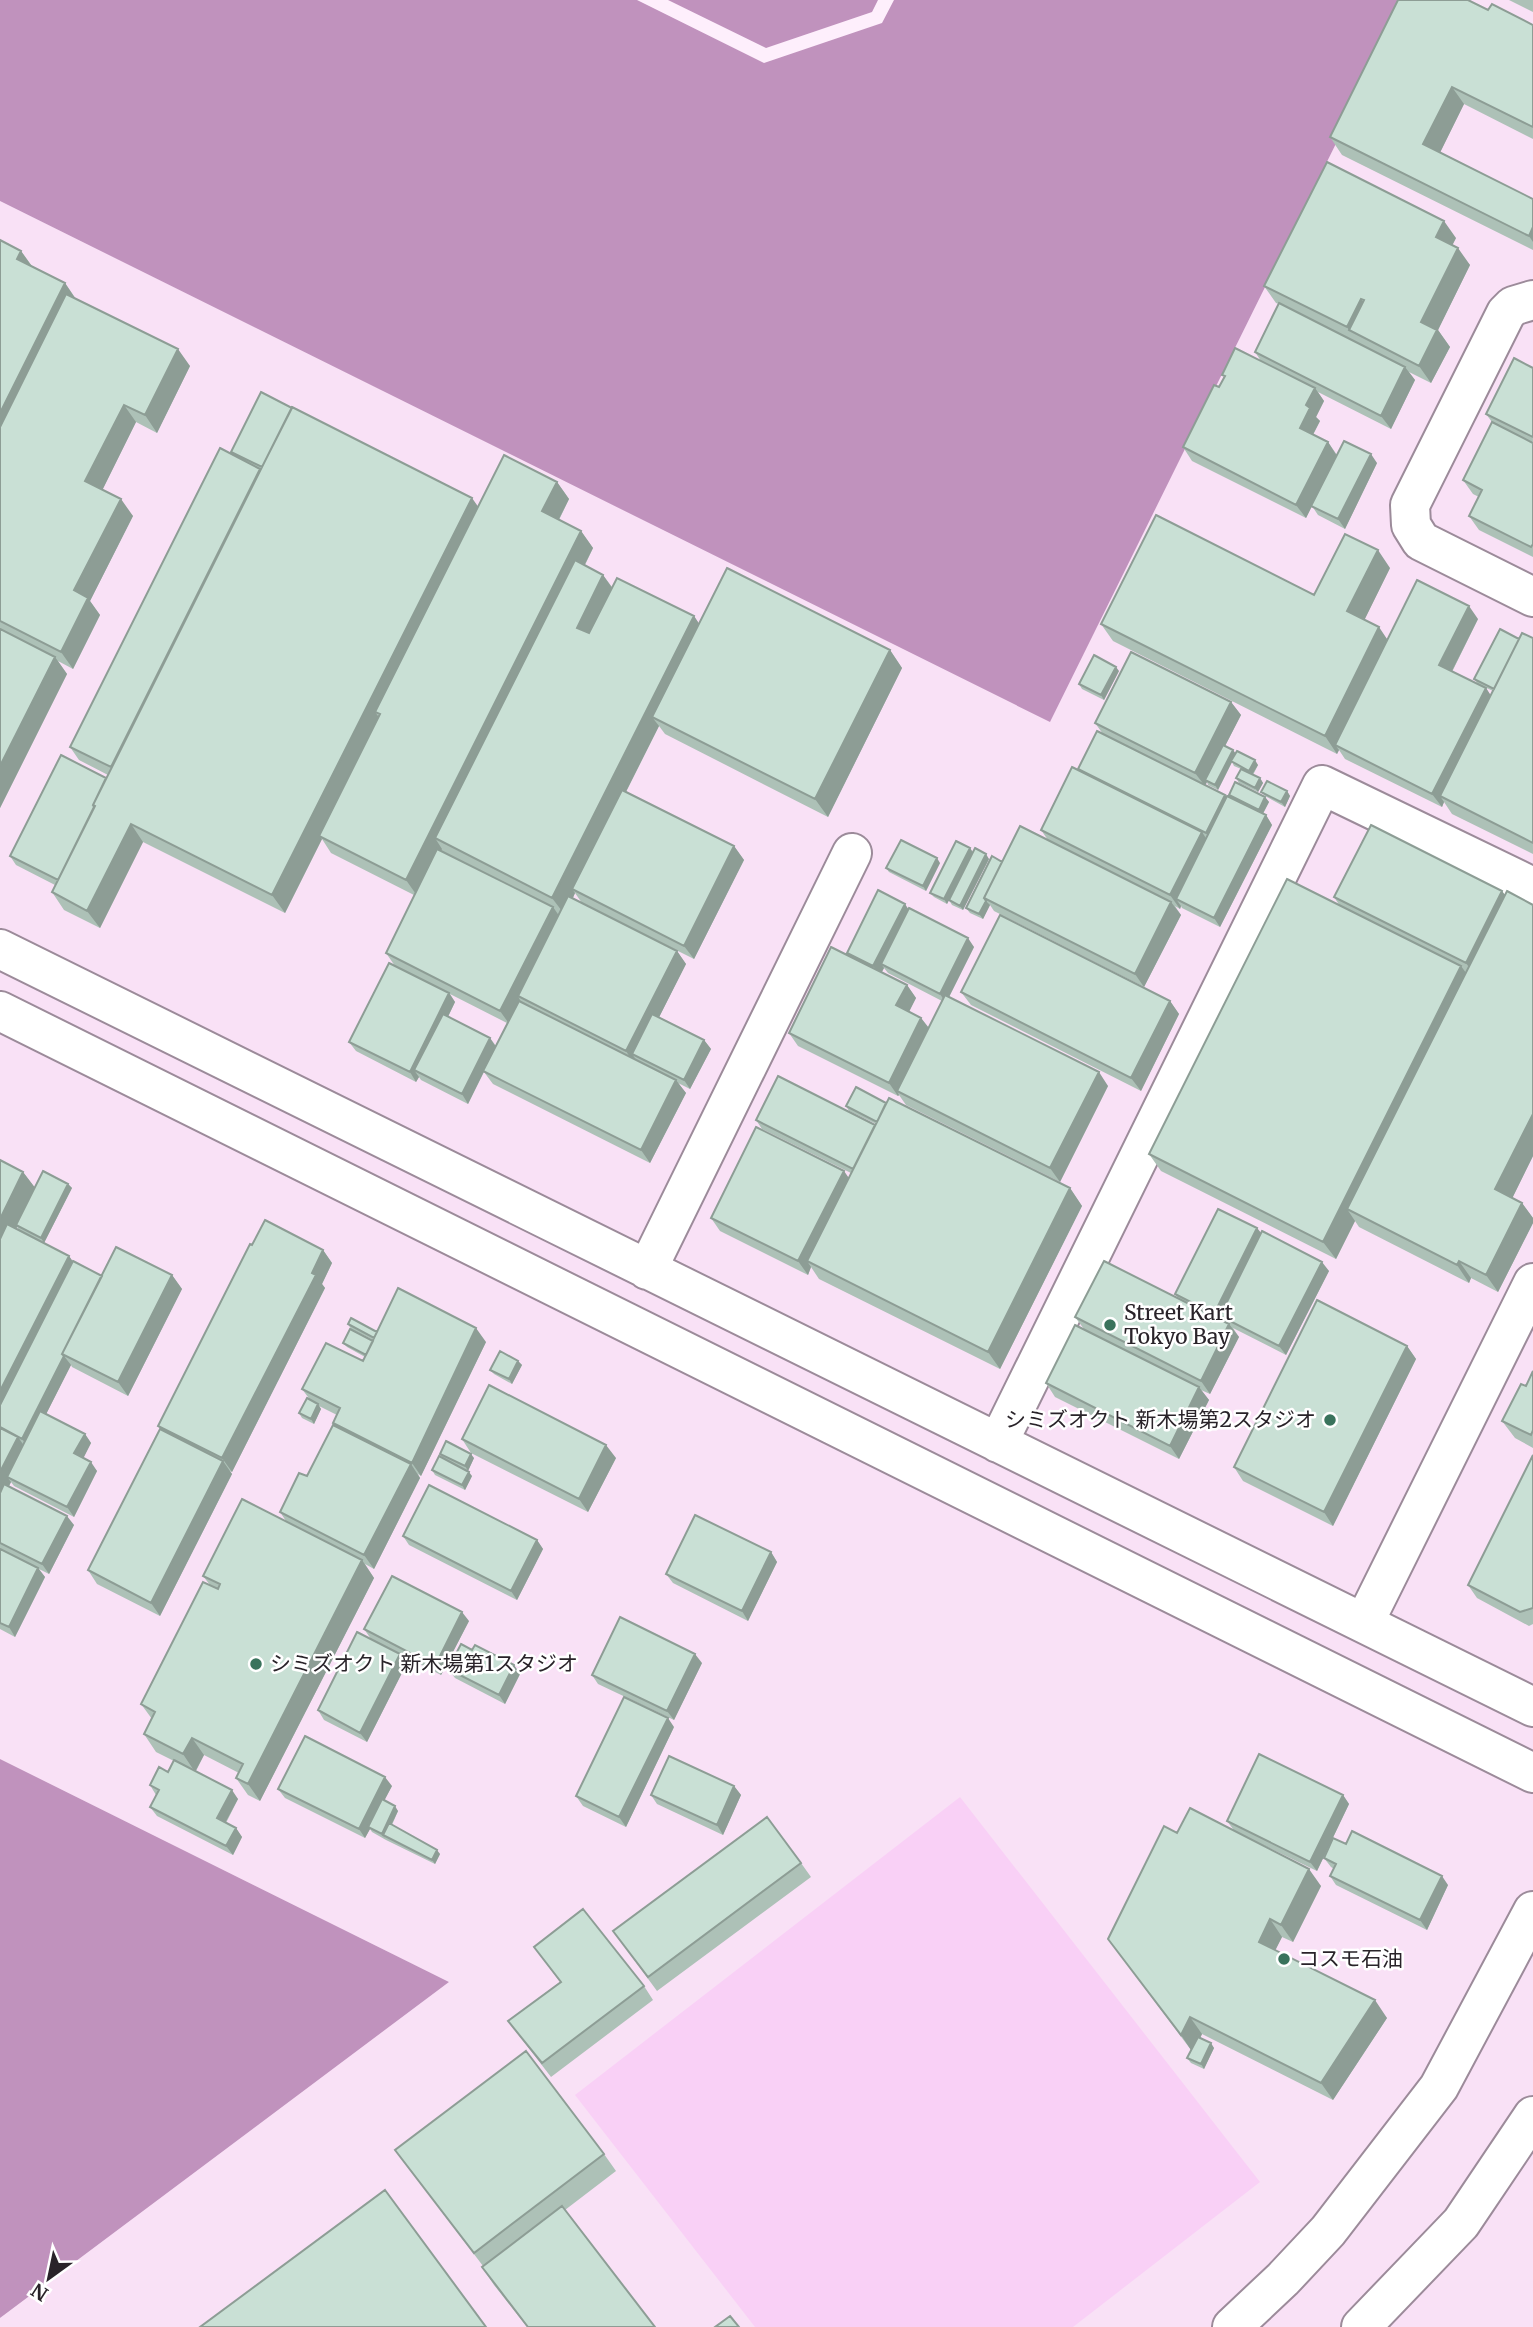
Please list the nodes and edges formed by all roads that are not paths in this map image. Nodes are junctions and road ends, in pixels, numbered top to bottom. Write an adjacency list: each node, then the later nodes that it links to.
1 (1533, 300): 2 (street)
2 (1533, 597)
3 (852, 853): 9 (street)
4 (1533, 887): 11 (street)
5 (0, 949): 7 (street)
6 (0, 1011): 8 (street)
7 (139, 1018): 8 (street); 9 (street)
8 (113, 1067): 14 (street)
9 (646, 1270): 11 (street)
10 (1533, 1283): 12 (street)
11 (998, 1443): 12 (street)
12 (1364, 1623): 13 (street)
13 (1533, 1707)
14 (1533, 1773)
15 (1533, 1911): 17 (street)
16 (1533, 2116): 18 (street)
17 (1231, 2327)
18 (1361, 2327)

